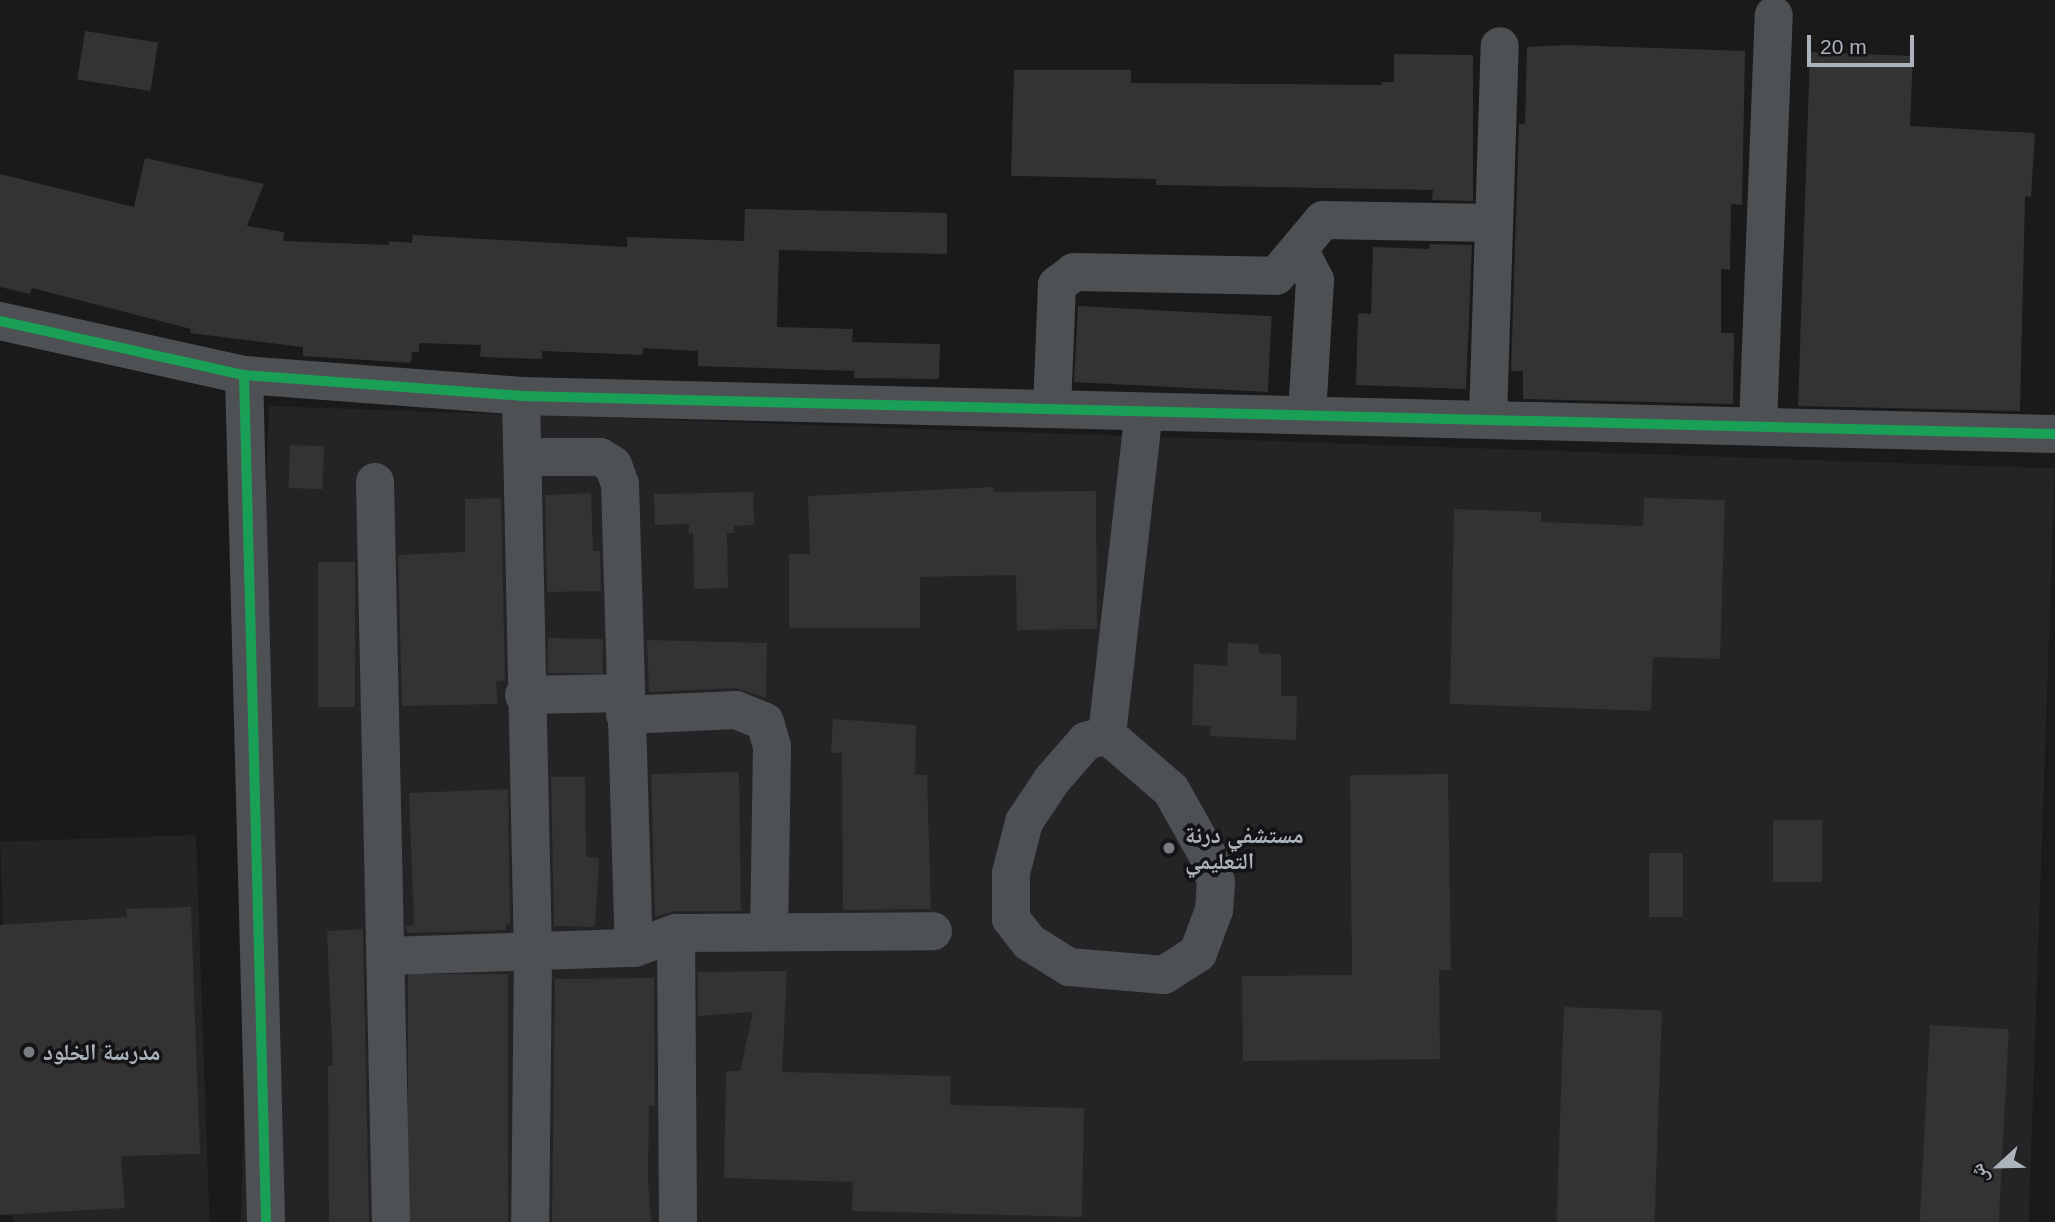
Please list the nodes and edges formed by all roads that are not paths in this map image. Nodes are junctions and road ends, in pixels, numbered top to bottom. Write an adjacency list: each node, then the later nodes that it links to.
1 (1774, 15): 12 (street)
2 (1500, 46): 3 (street)
3 (1493, 223): 4 (street); 11 (street)
4 (1299, 249): 8 (street); 10 (street)
5 (0, 321): 6 (street)
6 (244, 375): 7 (street); 25 (street)
7 (521, 396): 8 (street); 14 (street)
8 (1052, 409): 9 (street)
9 (1144, 412): 10 (street); 18 (street)
10 (1307, 415): 11 (street)
11 (1488, 418): 12 (street)
12 (1758, 425): 13 (street)
13 (2055, 434)
14 (523, 457): 16 (street); 17 (street)
15 (375, 482): 24 (street)
16 (524, 695): 17 (street); 23 (street)
17 (625, 704): 20 (street); 22 (street)
18 (1107, 735): 18 (street)
19 (933, 931): 20 (street)
20 (769, 932): 21 (street)
21 (676, 933): 22 (street); 28 (street)
22 (634, 948): 23 (street)
23 (533, 954): 24 (street); 27 (street)
24 (387, 956): 26 (street)
25 (266, 1222)
26 (391, 1222)
27 (530, 1222)
28 (678, 1222)

